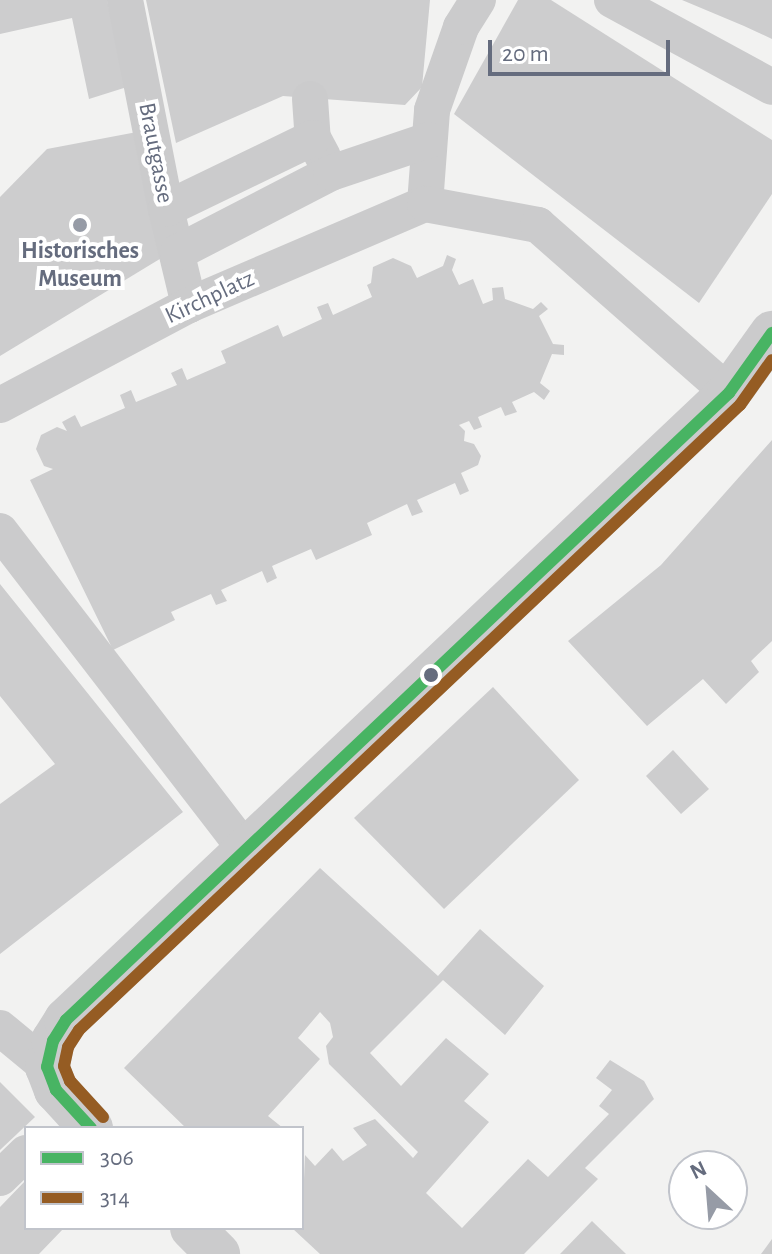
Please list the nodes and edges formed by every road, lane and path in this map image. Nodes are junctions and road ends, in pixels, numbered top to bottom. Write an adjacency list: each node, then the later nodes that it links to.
1 (125, 0): 10 (street, Brautgasse)
2 (478, 0): 7 (street)
3 (612, 0): 4 (street)
4 (772, 87)
5 (310, 99): 6 (street)
6 (313, 138): 8 (street); 10 (street)
7 (429, 140): 8 (street); 9 (street)
8 (331, 173): 11 (street)
9 (425, 204): 12 (street, Kirchplatz); 14 (street)
10 (166, 209): 11 (street, Brautgasse)
11 (178, 252): 12 (street, Brautgasse)
12 (189, 305): 15 (street, Kirchplatz)
13 (772, 333): 14 (street)
14 (729, 393): 17 (street)
15 (0, 405)
16 (0, 531): 17 (street)
17 (246, 851): 19 (street)
18 (0, 1028): 19 (street)
19 (47, 1067): 20 (street)
20 (72, 1122)
21 (24, 1155): 22 (street)
22 (0, 1178)
23 (194, 1230): 24 (street)
24 (218, 1254)

